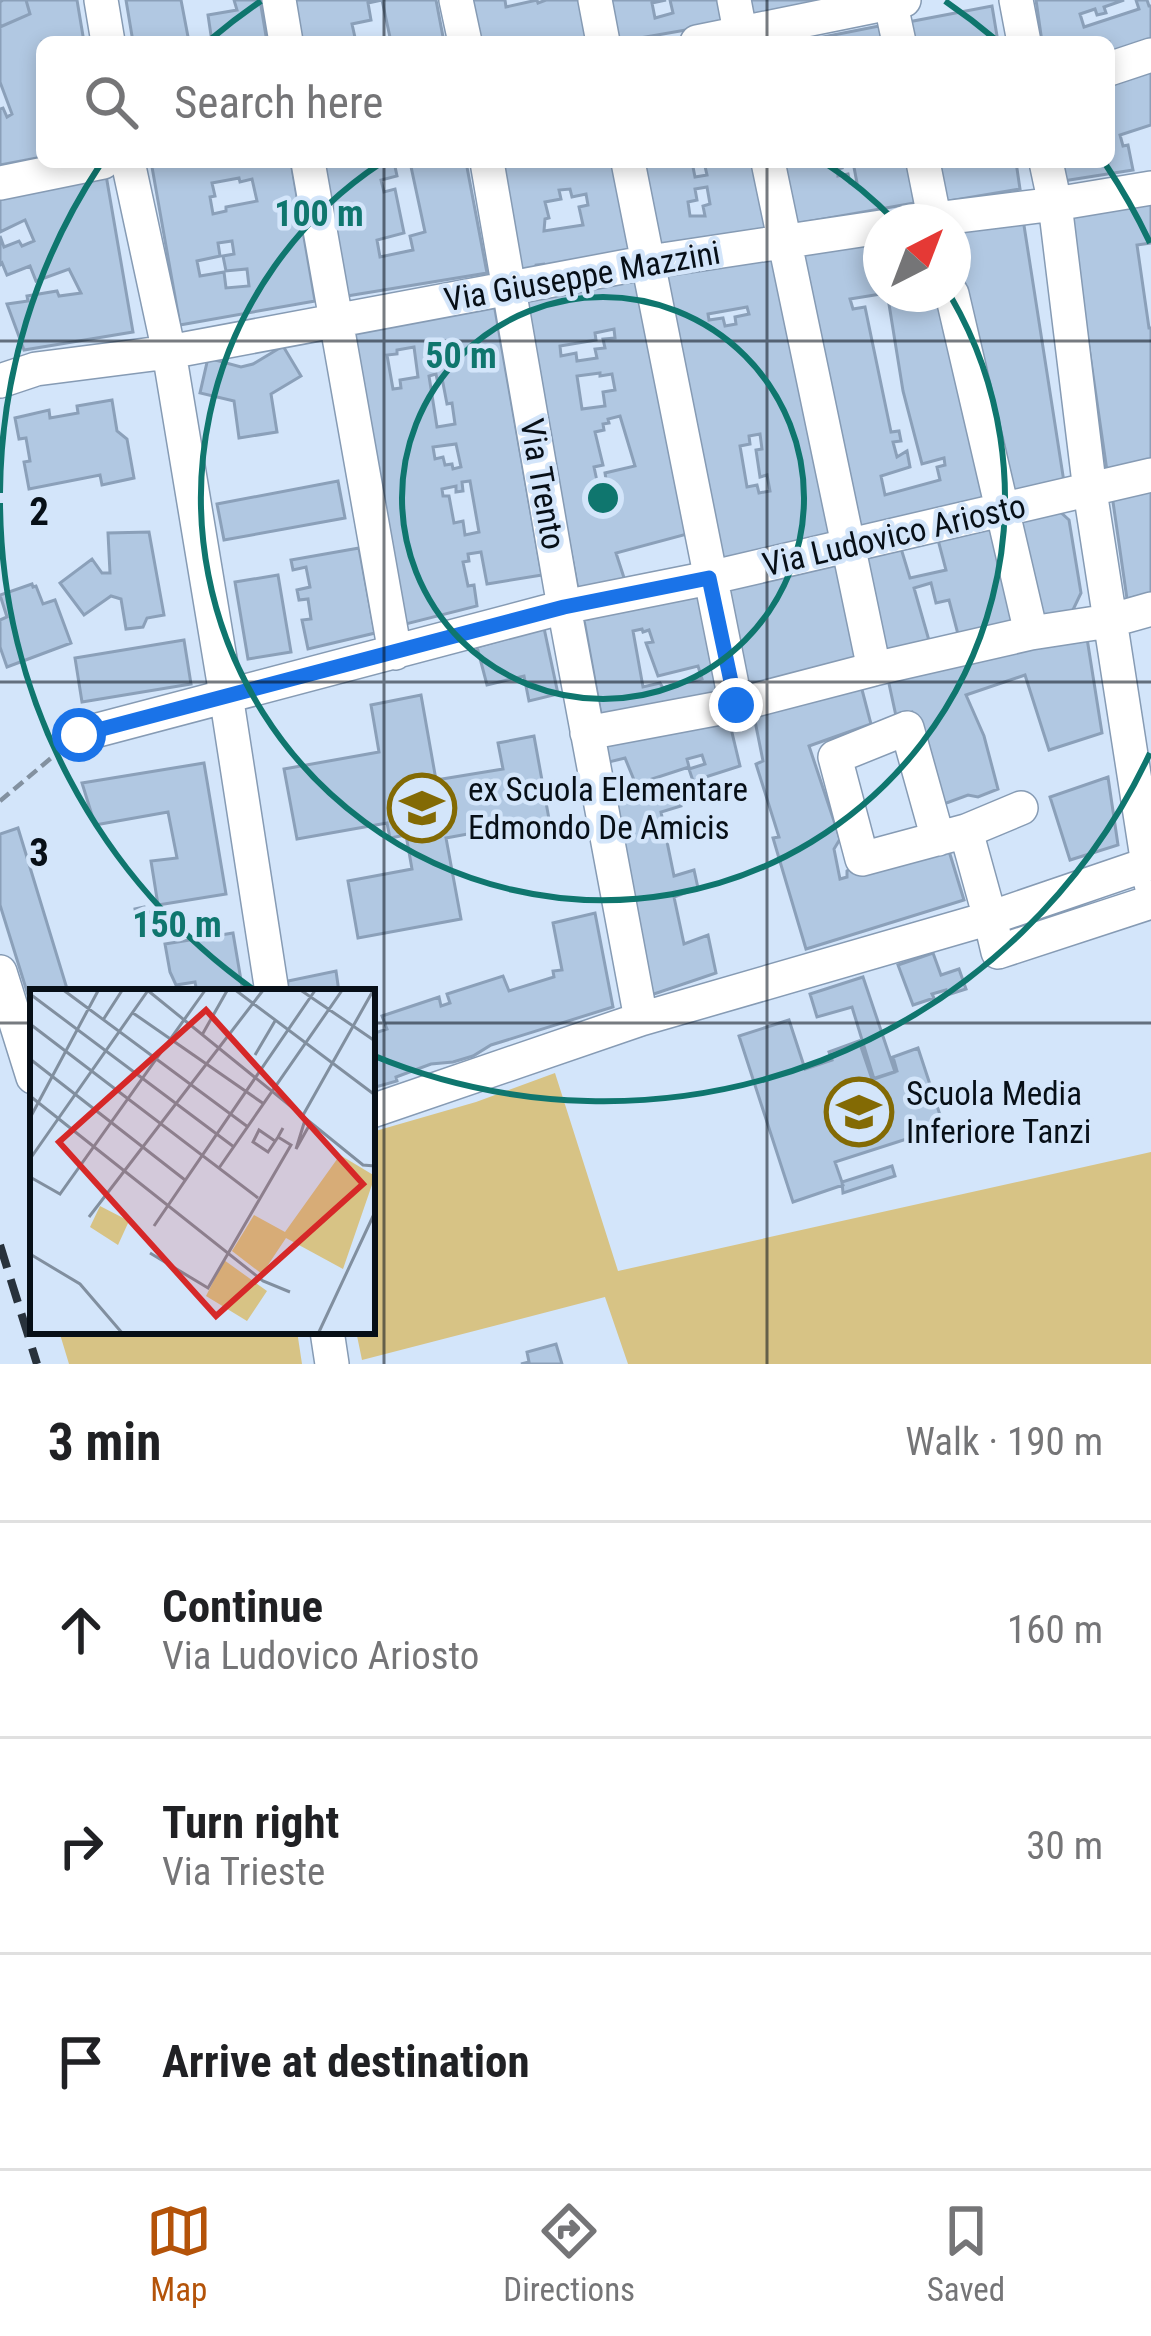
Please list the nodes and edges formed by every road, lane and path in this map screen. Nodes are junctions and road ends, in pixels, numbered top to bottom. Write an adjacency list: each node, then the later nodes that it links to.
1 (101, 0): 8 (street)
2 (279, 0): 9 (street)
3 (456, 0): 10 (street)
4 (595, 0): 11 (street)
5 (1016, 0): 13 (street)
6 (895, 1): 7 (street); 12 (street)
7 (739, 25)
8 (107, 36)
9 (285, 36)
10 (464, 36)
11 (602, 36)
12 (898, 36)
13 (1023, 36)
14 (1151, 55): 15 (street)
15 (1115, 67)
16 (75, 168): 24 (street)
17 (129, 168): 35 (street)
18 (309, 168): 34 (street)
19 (488, 168): 32 (street, Via Trento)
20 (629, 168): 31 (street)
21 (769, 168): 30 (street)
22 (923, 168): 26 (street)
23 (1047, 168): 27 (street)
24 (0, 184)
25 (1151, 188): 27 (street)
26 (926, 204)
27 (1054, 205): 28 (street); 38 (street)
28 (971, 215)
29 (863, 229): 30 (street, Via Giuseppe Mazzini)
30 (785, 241): 31 (street, Via Giuseppe Mazzini); 40 (street)
31 (649, 262): 32 (street, Via Giuseppe Mazzini); 41 (street)
32 (510, 289): 34 (street, Via Giuseppe Mazzini); 42 (street, Via Trento)
33 (956, 312): 39 (street)
34 (338, 320): 35 (street, Via Giuseppe Mazzini); 46 (street)
35 (169, 352): 36 (street, Via Giuseppe Mazzini); 48 (street)
36 (0, 381)
37 (1151, 475): 38 (street, Via Ludovico Ariosto)
38 (1090, 491): 39 (street, Via Ludovico Ariosto); 44 (street)
39 (1004, 509): 40 (street, Via Ludovico Ariosto); 45 (street)
40 (846, 545): 41 (street, Via Ludovico Ariosto); 47 (street)
41 (709, 578): 42 (street, Via Ludovico Ariosto); 49 (street)
42 (564, 607): 46 (street, Via Ludovico Ariosto); 50 (street, Via Trento)
43 (1151, 609): 44 (street)
44 (1109, 620): 45 (street); 54 (street)
45 (1031, 633): 47 (street)
46 (394, 653): 48 (street, Via Ludovico Ariosto)
47 (874, 669): 49 (street)
48 (226, 695): 51 (street, Via Ludovico Ariosto); 58 (street)
49 (736, 705): 50 (street)
50 (587, 734): 59 (street, Via Trento)
51 (79, 735): 52 (path)
52 (0, 802)
53 (1021, 808): 56 (street)
54 (1148, 856): 56 (street)
55 (1151, 902): 56 (street)
56 (990, 918): 59 (street)
57 (0, 972): 60 (street)
58 (272, 989)
59 (641, 1019): 61 (street)
60 (30, 1067)
61 (375, 1110)
62 (327, 1334): 63 (street)
63 (332, 1364)

